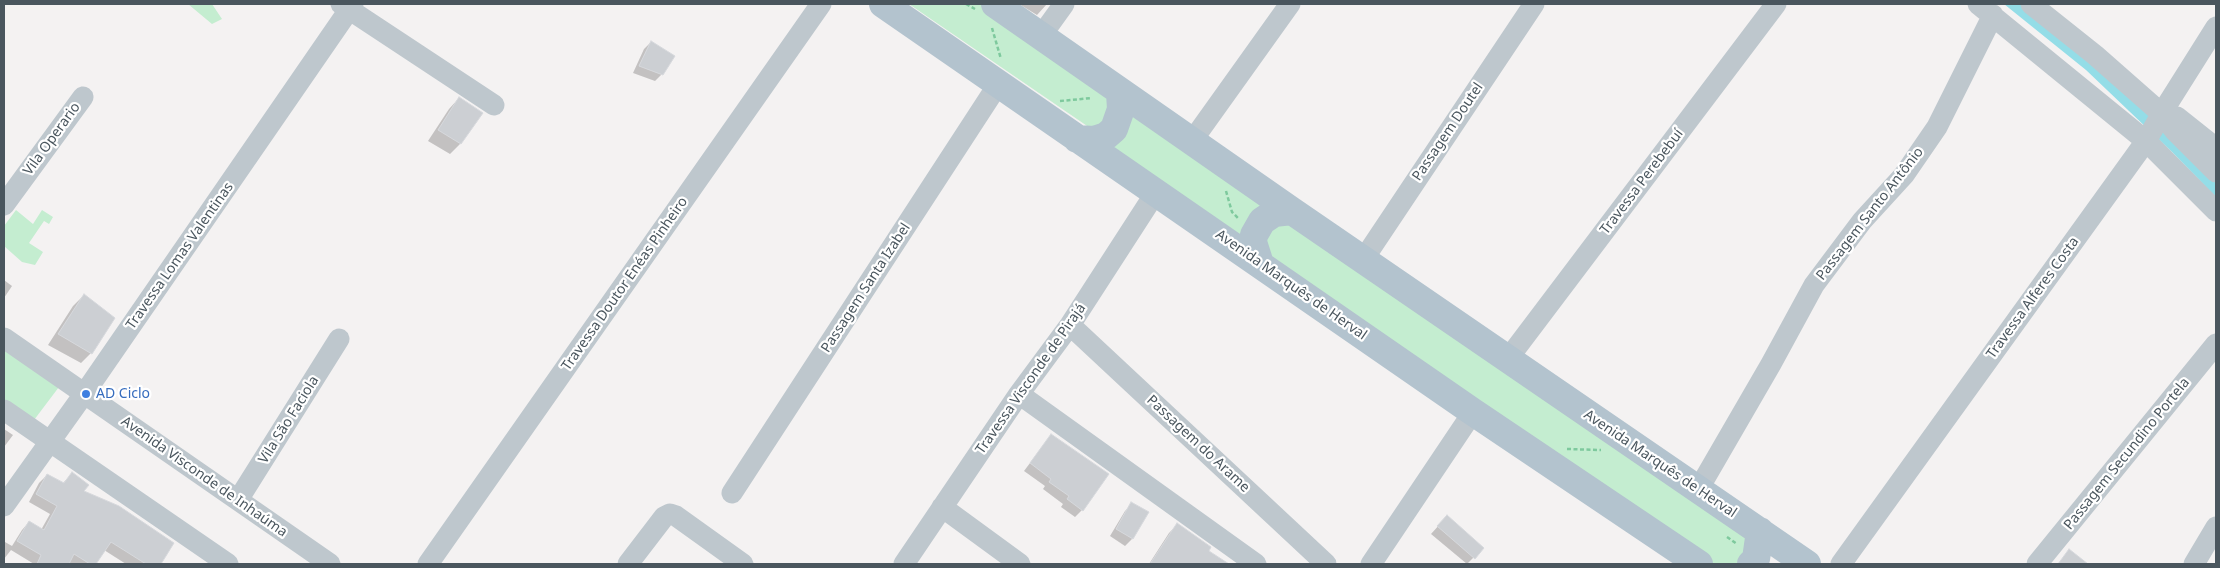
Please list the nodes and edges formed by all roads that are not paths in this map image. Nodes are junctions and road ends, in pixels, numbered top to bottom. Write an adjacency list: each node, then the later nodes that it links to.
1 (821, 4): 50 (street, Travessa Doutor Enéas Pinheiro)
2 (883, 4): 13 (main road, Avenida Marquês de Herval)
3 (1064, 4): 12 (street)
4 (1290, 4): 20 (street)
5 (1534, 4): 27 (street, Passagem Doutel)
6 (1776, 4): 33 (street, Travessa Perebebuí)
7 (2031, 4): 17 (street)
8 (348, 6): 15 (street); 34 (street, Travessa Lomas Valentinas)
9 (1985, 9): 19 (street); 39 (street, Passagem Santo Antônio)
10 (989, 14): 12 (main road, Avenida Marquês de Herval)
11 (2216, 27): 17 (street, Travessa Alferes Costa)
12 (1042, 36): 16 (main road, Avenida Marquês de Herval)
13 (1000, 71): 18 (main road, Avenida Marquês de Herval); 40 (street, Passagem Santa Izabel)
14 (82, 97): 24 (street, Vila Operario)
15 (494, 105)
16 (1120, 105): 18 (main road); 20 (main road, Avenida Marquês de Herval)
17 (2163, 111): 19 (street, Travessa Alferes Costa); 21 (street); 22 (street)
18 (1077, 139): 23 (main road, Avenida Marquês de Herval)
19 (2146, 141): 26 (street); 59 (street, Travessa Alferes Costa)
20 (1192, 142): 25 (main road, Avenida Marquês de Herval)
21 (2216, 148)
22 (2216, 172)
23 (1156, 192): 28 (main road, Avenida Marquês de Herval); 29 (street, Travessa Visconde de Pirajá)
24 (4, 205)
25 (1292, 211): 27 (main road, Avenida Marquês de Herval); 28 (main road)
26 (2216, 211)
27 (1363, 260): 33 (main road, Avenida Marquês de Herval)
28 (1260, 264): 37 (main road, Avenida Marquês de Herval)
29 (1070, 325): 35 (street, Travessa Visconde de Pirajá); 55 (street, Passagem do Arame)
30 (4, 338): 34 (street, Avenida Visconde de Inhaúma)
31 (339, 340): 41 (street, Vila São Faciola)
32 (2216, 344): 60 (street, Passagem Secundino Portela)
33 (1507, 360): 39 (main road, Avenida Marquês de Herval)
34 (84, 394): 38 (street, Travessa Lomas Valentinas); 41 (street, Avenida Visconde de Inhaúma)
35 (1019, 394): 43 (street, Travessa Visconde de Pirajá); 54 (street)
36 (4, 410): 38 (street)
37 (1474, 412): 56 (street); 57 (main road, Avenida Marquês de Herval)
38 (48, 442): 42 (street, Travessa Lomas Valentinas); 48 (street)
39 (1698, 490): 45 (main road, Avenida Marquês de Herval)
40 (732, 493)
41 (238, 500): 49 (street, Avenida Visconde de Inhaúma)
42 (4, 506)
43 (942, 507): 46 (street, Travessa Visconde de Pirajá); 53 (street)
44 (2216, 527): 61 (street)
45 (1760, 530): 47 (main road); 58 (main road, Avenida Marquês de Herval)
46 (914, 561)
47 (1753, 562)
48 (228, 564)
49 (330, 564)
50 (428, 564)
51 (628, 564): 52 (street)
52 (743, 564)
53 (1020, 564)
54 (1256, 564)
55 (1326, 564)
56 (1371, 564)
57 (1700, 564)
58 (1808, 564)
59 (1842, 564)
60 (2037, 564)
61 (2194, 564)

